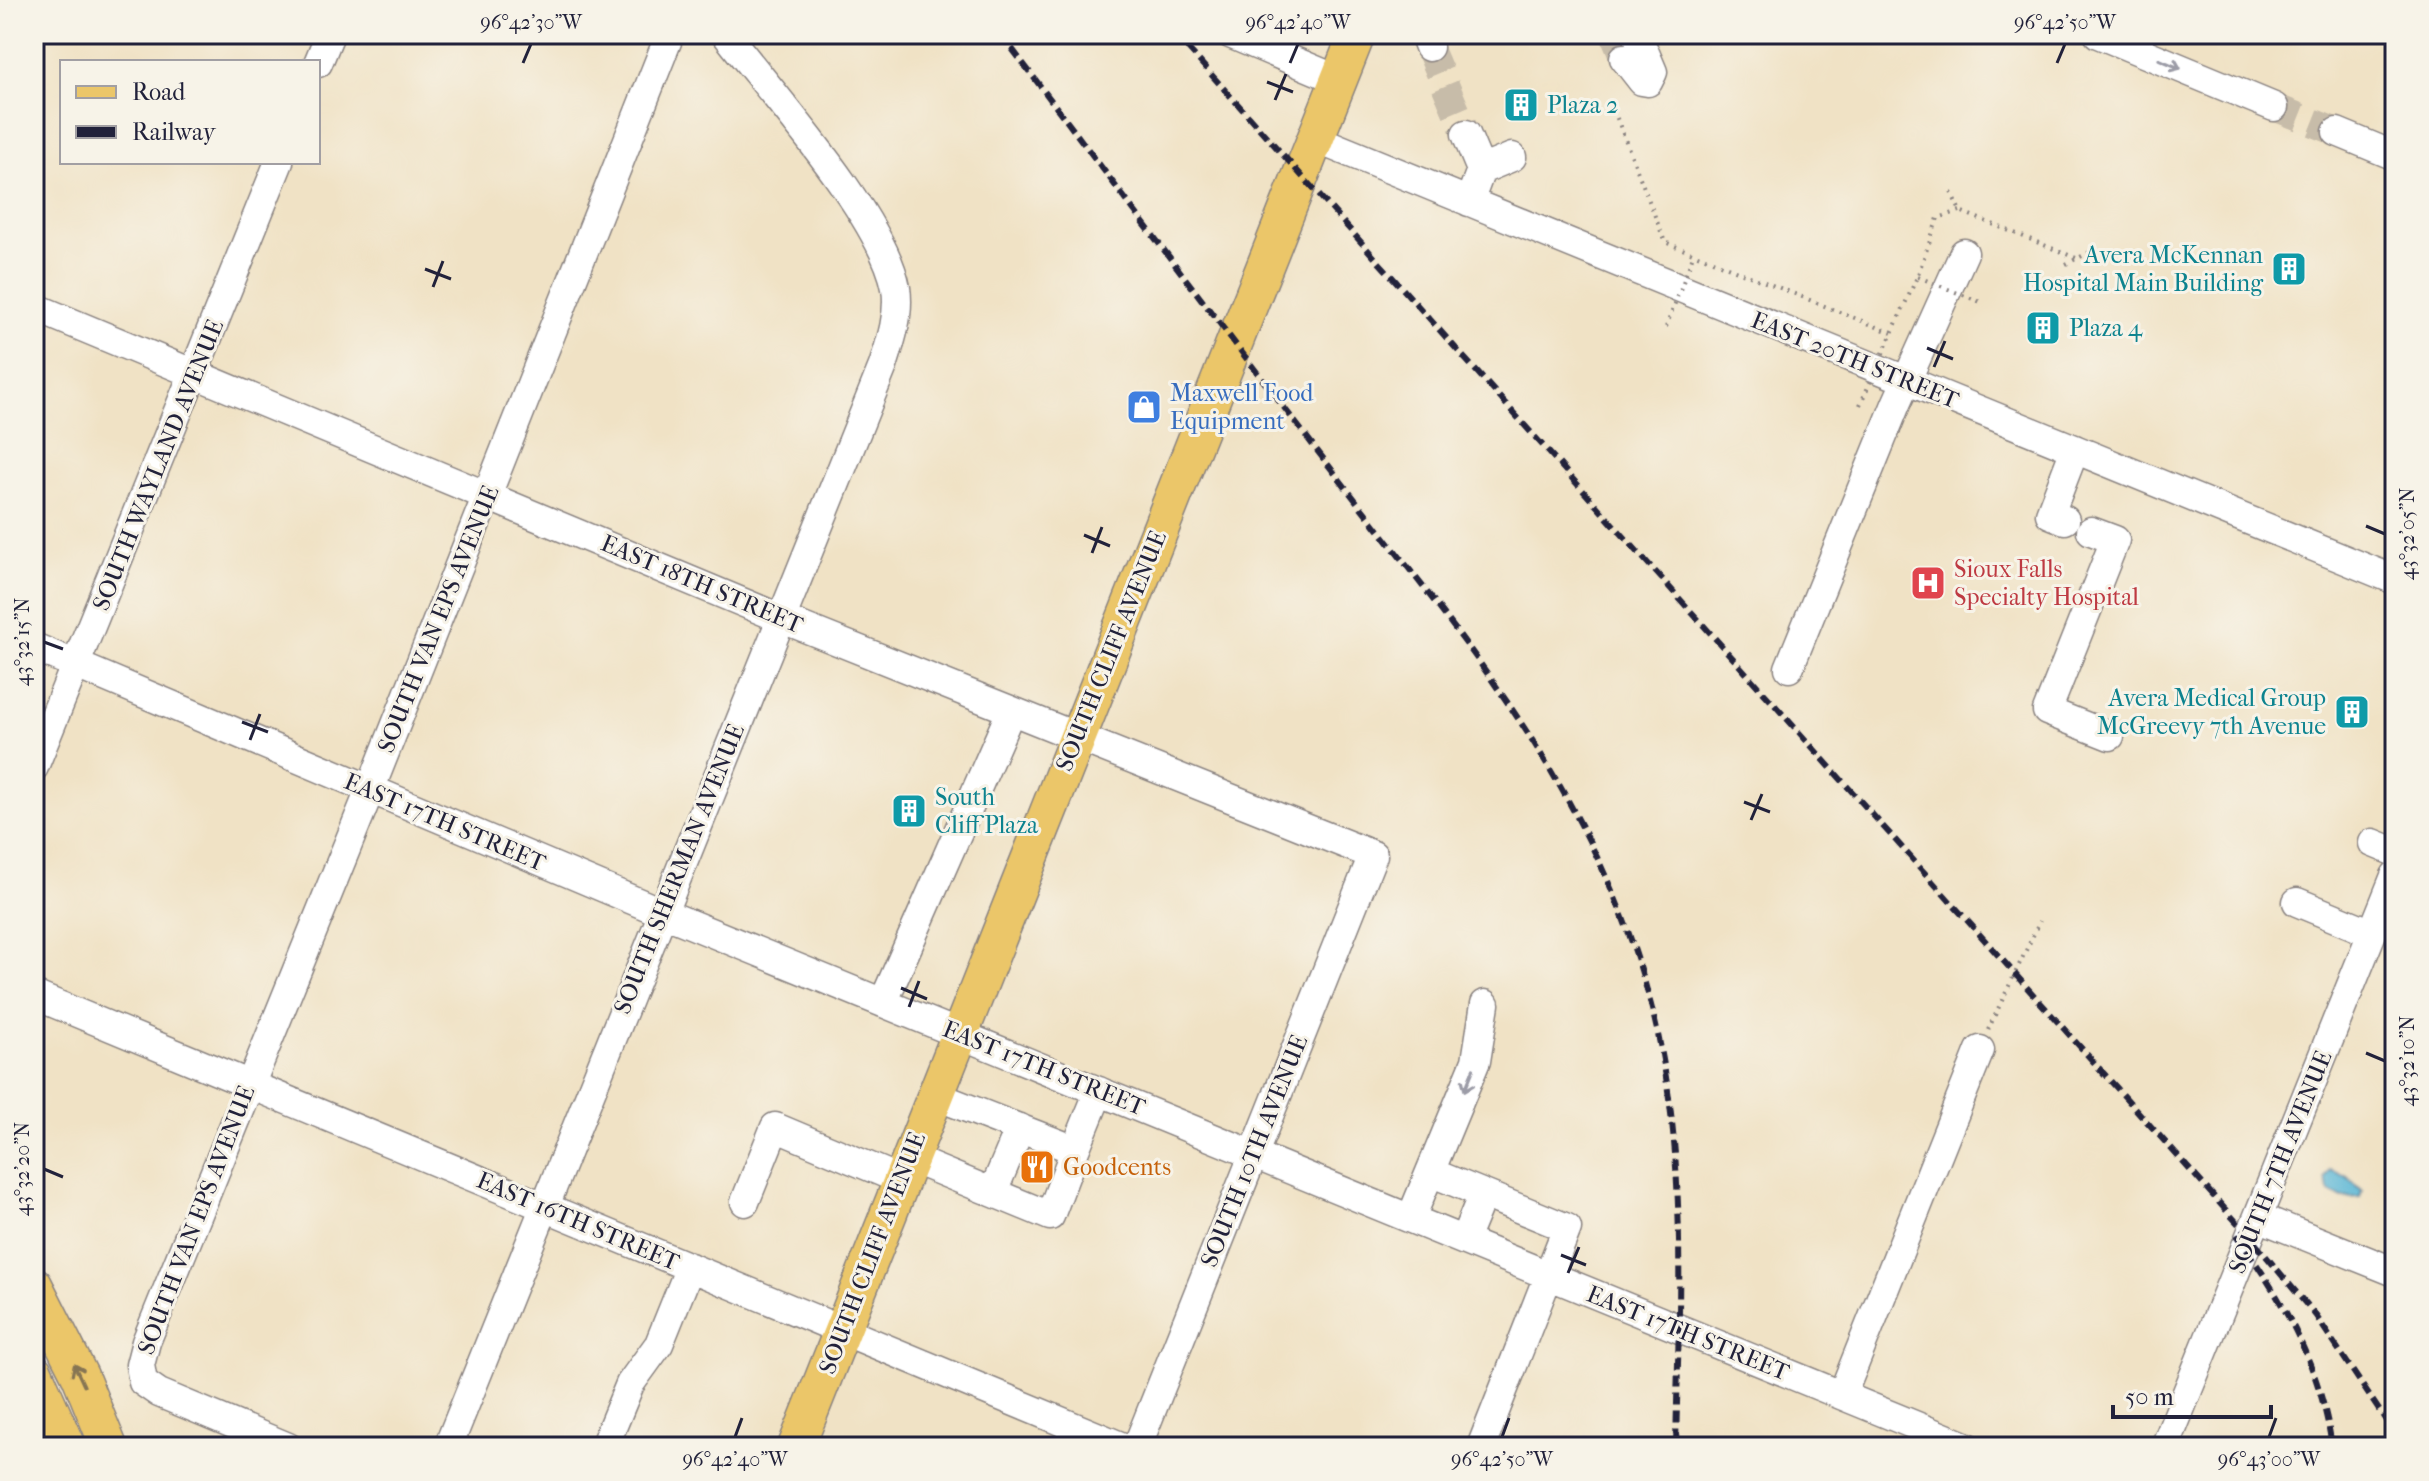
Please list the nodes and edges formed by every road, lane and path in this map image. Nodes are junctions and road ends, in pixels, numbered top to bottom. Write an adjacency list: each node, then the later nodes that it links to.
1 (330, 34): 7 (street)
2 (670, 34): 35 (street, SOUTH VAN EPS AVENUE)
3 (726, 34): 37 (street, SOUTH SHERMAN AVENUE)
4 (1230, 34): 8 (street)
5 (1357, 34): 8 (main road, SOUTH CLIFF AVENUE)
6 (2098, 34): 10 (street, one-way to 10)
7 (319, 60)
8 (1339, 80): 13 (main road, SOUTH CLIFF AVENUE)
9 (1611, 103): 22 (path)
10 (2274, 107)
11 (2337, 132): 14 (street)
12 (1466, 134): 17 (street)
13 (1316, 139): 19 (street, EAST 20TH STREET); 43 (main road, SOUTH CLIFF AVENUE)
14 (2395, 156)
15 (1512, 157): 17 (street)
16 (278, 164): 31 (street, SOUTH WAYLAND AVENUE)
17 (1481, 170): 19 (street)
18 (1951, 192): 20 (path)
19 (1469, 202): 32 (street, EAST 20TH STREET)
20 (1960, 211): 24 (path); 26 (path, bridge)
21 (2096, 249): 24 (path)
22 (1694, 253): 29 (path, bridge); 30 (path)
23 (1964, 253): 32 (street)
24 (2076, 258): 25 (path)
25 (2066, 264)
26 (1917, 277): 27 (path, bridge); 30 (path, bridge)
27 (1983, 303)
28 (34, 307): 31 (street, EAST 18TH STREET)
29 (1666, 327)
30 (1892, 333): 33 (path, bridge)
31 (196, 374): 35 (street, EAST 18TH STREET); 39 (street, SOUTH WAYLAND AVENUE)
32 (1908, 381): 34 (street, EAST 20TH STREET); 40 (street)
33 (1860, 405)
34 (2075, 449): 36 (street, EAST 20TH STREET); 42 (street)
35 (487, 494): 37 (street, EAST 18TH STREET); 45 (street, SOUTH VAN EPS AVENUE)
36 (2395, 580)
37 (780, 618): 41 (street, EAST 18TH STREET); 49 (street, SOUTH SHERMAN AVENUE)
38 (34, 647): 39 (street, EAST 17TH STREET)
39 (76, 665): 44 (street, SOUTH WAYLAND AVENUE); 45 (street, EAST 17TH STREET)
40 (1789, 668)
41 (1011, 711): 43 (street, EAST 18TH STREET); 53 (street)
42 (2110, 736)
43 (1077, 738): 46 (street, EAST 18TH STREET); 55 (main road, SOUTH CLIFF AVENUE)
44 (34, 767)
45 (370, 790): 49 (street, EAST 17TH STREET); 57 (street, SOUTH VAN EPS AVENUE)
46 (1373, 855): 62 (street, SOUTH 10TH AVENUE)
47 (2394, 880): 51 (street, SOUTH 7TH AVENUE)
48 (2297, 902): 51 (street)
49 (661, 912): 53 (street, EAST 17TH STREET); 68 (street, SOUTH SHERMAN AVENUE)
50 (2040, 921): 56 (path)
51 (2372, 933): 69 (street, SOUTH 7TH AVENUE)
52 (34, 995): 57 (street, EAST 16TH STREET)
53 (883, 1003): 55 (street, EAST 17TH STREET)
54 (1485, 1004): 64 (street, one-way to 64)
55 (958, 1033): 58 (street, EAST 17TH STREET); 59 (main road, SOUTH CLIFF AVENUE)
56 (1980, 1050): 78 (street)
57 (249, 1083): 68 (street, EAST 16TH STREET); 81 (street, SOUTH VAN EPS AVENUE)
58 (1099, 1091): 61 (street); 62 (street, EAST 17TH STREET)
59 (934, 1095): 60 (street); 63 (main road, SOUTH CLIFF AVENUE)
60 (1020, 1128): 61 (street); 65 (street)
61 (1075, 1150): 65 (street)
62 (1253, 1153): 70 (street, EAST 17TH STREET); 86 (street, SOUTH 10TH AVENUE)
63 (905, 1169): 65 (street); 67 (street); 76 (main road, SOUTH CLIFF AVENUE)
64 (1430, 1172): 66 (street); 70 (street)
65 (993, 1192)
66 (1483, 1194): 71 (street); 74 (street)
67 (745, 1202)
68 (543, 1207): 72 (street, EAST 16TH STREET); 82 (street, SOUTH SHERMAN AVENUE)
69 (2258, 1217): 73 (street); 89 (street, SOUTH 7TH AVENUE)
70 (1411, 1218): 71 (street, EAST 17TH STREET)
71 (1464, 1240): 74 (street, EAST 17TH STREET)
72 (690, 1267): 76 (street, EAST 16TH STREET); 83 (street)
73 (2395, 1272)
74 (1549, 1275): 78 (street, EAST 17TH STREET); 87 (street)
75 (34, 1285): 80 (main road, one-way to 75)
76 (842, 1330): 84 (main road, SOUTH CLIFF AVENUE); 85 (street, EAST 16TH STREET)
77 (34, 1372): 79 (main road)
78 (1842, 1395): 88 (street, EAST 17TH STREET)
79 (67, 1447)
80 (109, 1447)
81 (288, 1447)
82 (448, 1447)
83 (604, 1447)
84 (796, 1447)
85 (1123, 1447)
86 (1137, 1447)
87 (1481, 1447)
88 (1968, 1447)
89 (2165, 1447)

